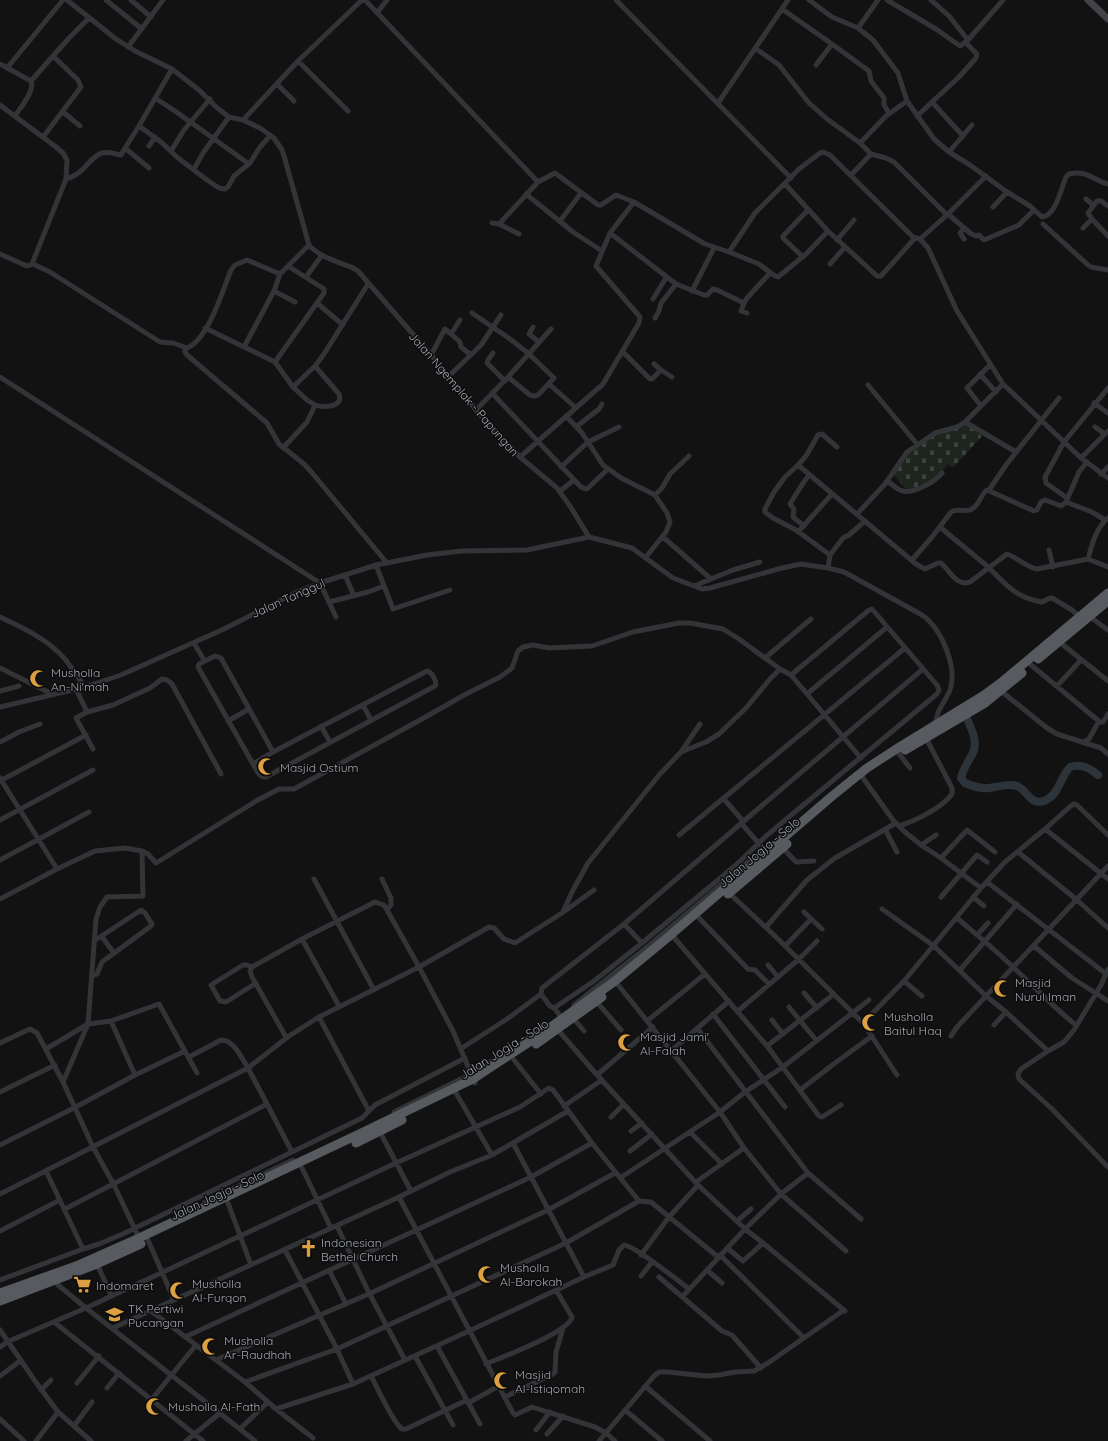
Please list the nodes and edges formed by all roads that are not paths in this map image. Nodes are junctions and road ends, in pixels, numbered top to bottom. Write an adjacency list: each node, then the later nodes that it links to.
1 (63, 0): 32 (street)
2 (67, 0): 20 (street)
3 (106, 0): 23 (street)
4 (131, 0): 19 (street)
5 (163, 0): 19 (street)
6 (362, 0): 29 (street)
7 (365, 0): 18 (street)
8 (387, 0): 18 (street)
9 (616, 0): 41 (street)
10 (788, 0): 17 (street)
11 (809, 0): 22 (street)
12 (878, 0): 22 (street)
13 (887, 0): 24 (street)
14 (931, 0): 24 (street)
15 (1003, 0): 24 (street)
16 (1088, 0): 21 (main road)
17 (782, 9): 25 (street); 27 (street)
18 (377, 13): 72 (street)
19 (151, 17): 23 (street)
20 (89, 18): 26 (street); 28 (street)
21 (1108, 19)
22 (858, 28): 39 (street)
23 (142, 29): 26 (street)
24 (966, 41): 40 (street)
25 (832, 44): 31 (street); 45 (street)
26 (128, 47): 33 (street)
27 (755, 48): 41 (street); 59 (street)
28 (53, 56): 34 (street); 43 (street)
29 (298, 62): 35 (street); 44 (street)
30 (0, 64): 32 (street)
31 (816, 65)
32 (7, 68): 34 (street)
33 (172, 69): 36 (street); 37 (street)
34 (31, 81): 46 (street)
35 (276, 84): 38 (street); 49 (street)
36 (155, 98): 50 (street); 53 (street)
37 (210, 99): 48 (street); 50 (street)
38 (294, 101)
39 (907, 101): 45 (street); 47 (street)
40 (932, 102): 47 (street); 55 (street)
41 (718, 103): 70 (street)
42 (0, 105): 46 (street)
43 (63, 112): 52 (street); 56 (street)
44 (348, 112)
45 (888, 114): 59 (street)
46 (15, 116): 56 (street)
47 (917, 116): 63 (street)
48 (229, 117): 49 (street); 58 (street)
49 (243, 120): 54 (street)
50 (191, 122): 58 (street); 62 (street)
51 (972, 125): 55 (street)
52 (80, 126)
53 (139, 126): 57 (street); 61 (street)
54 (270, 136): 65 (street); 101 (street)
55 (963, 136): 63 (street)
56 (43, 137): 71 (street)
57 (155, 137): 60 (street); 62 (street)
58 (213, 138): 65 (street); 67 (street)
59 (860, 143): 64 (street)
60 (149, 146)
61 (124, 151): 66 (street); 71 (street)
62 (171, 151): 67 (street)
63 (949, 152): 69 (street)
64 (871, 154): 68 (street); 85 (street)
65 (249, 164): 67 (street)
66 (150, 168)
67 (194, 169)
68 (851, 175): 70 (street); 98 (street)
69 (986, 176): 75 (street); 85 (street)
70 (791, 178): 73 (street)
71 (66, 179): 109 (street)
72 (538, 182): 76 (street); 77 (street)
73 (785, 184): 83 (street); 105 (street)
74 (1108, 184): 84 (street)
75 (1007, 192): 82 (street); 84 (street)
76 (581, 193): 79 (street); 88 (street)
77 (526, 194): 88 (street); 90 (street)
78 (1086, 198): 81 (street)
79 (634, 202): 95 (street); 103 (street)
80 (1107, 202): 81 (street)
81 (1093, 205): 86 (street)
82 (993, 208)
83 (808, 210): 94 (street); 108 (street)
84 (1034, 210): 92 (street)
85 (948, 215): 92 (street); 98 (street)
86 (1092, 219): 93 (street); 97 (street)
87 (854, 220): 100 (street)
88 (560, 221): 104 (street)
89 (492, 223): 90 (street)
90 (499, 224): 96 (street)
91 (1043, 224): 112 (street)
92 (964, 228): 99 (street)
93 (1083, 228)
94 (828, 231): 100 (street); 108 (street)
95 (610, 233): 104 (street); 116 (street)
96 (519, 234)
97 (1108, 236)
98 (918, 239): 102 (street); 146 (street)
99 (964, 239)
100 (837, 240): 102 (street)
101 (309, 244): 107 (street, Jalan Ngemplak - Papungan); 111 (street)
102 (845, 247): 110 (street)
103 (714, 248): 105 (street); 120 (street)
104 (602, 251): 141 (street)
105 (730, 252): 113 (street)
106 (0, 254): 109 (street)
107 (322, 255): 115 (street); 117 (street, Jalan Ngemplak - Papungan)
108 (803, 257): 113 (street)
109 (30, 264): 138 (street)
110 (830, 264)
111 (288, 266): 114 (street); 115 (street)
112 (1108, 270)
113 (770, 273): 124 (street)
114 (280, 274): 119 (street); 133 (street)
115 (306, 277): 123 (street)
116 (666, 278): 118 (street); 121 (street)
117 (368, 284): 130 (street); 142 (street, Jalan Ngemplak - Papungan)
118 (676, 284): 120 (street); 128 (street)
119 (274, 291): 122 (street); 137 (street)
120 (692, 291): 124 (street)
121 (652, 299)
122 (295, 302)
123 (317, 303): 130 (street); 144 (street)
124 (744, 303): 126 (street)
125 (472, 313): 131 (street)
126 (747, 314)
127 (501, 315): 131 (street)
128 (656, 318)
129 (460, 320): 135 (street)
130 (343, 325): 147 (street)
131 (494, 326): 140 (street); 143 (street)
132 (533, 327): 136 (street)
133 (205, 328): 137 (street); 138 (street)
134 (551, 329): 136 (street)
135 (451, 334): 142 (street); 143 (street)
136 (538, 342): 140 (street)
137 (244, 347): 144 (street)
138 (185, 348): 181 (street)
139 (493, 353): 153 (street)
140 (528, 354): 153 (street); 154 (street)
141 (621, 354): 148 (street); 166 (street)
142 (431, 355): 150 (street, Jalan Ngemplak - Papungan)
143 (471, 355): 150 (street)
144 (274, 362): 157 (street)
145 (654, 364): 148 (street)
146 (990, 365): 149 (street); 155 (street)
147 (315, 366): 157 (street); 164 (street)
148 (661, 370): 152 (street)
149 (980, 374): 159 (street); 165 (street)
150 (449, 376): 167 (street, Jalan Ngemplak - Papungan)
151 (0, 377): 224 (street)
152 (672, 377)
153 (507, 379): 154 (street); 160 (street)
154 (549, 384): 166 (street)
155 (1003, 384): 159 (street); 170 (street)
156 (868, 385): 179 (street)
157 (293, 387): 164 (street)
158 (1108, 388): 162 (street)
159 (996, 392): 165 (street)
160 (492, 393): 167 (street); 176 (street)
161 (1059, 398): 170 (street)
162 (1094, 403): 168 (street); 178 (street)
163 (602, 404): 172 (street)
164 (315, 405): 181 (street)
165 (981, 406): 171 (street)
166 (576, 408): 169 (street)
167 (476, 410): 184 (street, Jalan Ngemplak - Papungan)
168 (1108, 413)
169 (566, 416): 172 (street); 176 (street)
170 (1041, 420): 178 (street); 182 (street)
171 (965, 422): 179 (street); 182 (street)
172 (576, 427): 177 (street)
173 (619, 427): 177 (street)
174 (1095, 427): 175 (street)
175 (1106, 432): 185 (street)
176 (537, 442): 184 (street); 188 (street)
177 (588, 442): 188 (street); 190 (street)
178 (1064, 442): 185 (street); 201 (street)
179 (917, 444): 196 (street)
180 (837, 447): 187 (street)
181 (284, 448): 216 (street)
182 (1016, 452): 197 (street)
183 (689, 456): 200 (street)
184 (520, 457): 198 (street, Jalan Ngemplak - Papungan)
185 (1081, 458): 186 (street)
186 (1086, 462): 192 (street); 201 (street)
187 (798, 465): 193 (street); 207 (street)
188 (562, 467): 195 (street)
189 (1108, 467): 192 (street)
190 (608, 469): 195 (street); 200 (street)
191 (942, 473): 196 (street)
192 (1101, 474): 194 (street)
193 (810, 475): 199 (street); 205 (street)
194 (1108, 478)
195 (574, 480): 198 (street)
196 (887, 481): 202 (street)
197 (989, 490): 201 (street); 206 (street)
198 (560, 491): 208 (street, Jalan Ngemplak - Papungan)
199 (832, 494): 202 (street); 205 (street)
200 (655, 496): 209 (street)
201 (1067, 500): 203 (street)
202 (857, 514): 204 (street)
203 (1107, 519): 213 (street)
204 (865, 521): 211 (street); 214 (street)
205 (804, 526): 207 (street)
206 (940, 527): 214 (street); 221 (street)
207 (798, 532): 211 (street)
208 (589, 537): 212 (street); 216 (street, Jalan Tanggul)
209 (663, 537): 212 (street); 223 (street)
210 (1049, 550): 219 (street)
211 (830, 556): 218 (street)
212 (646, 558): 226 (street)
213 (1088, 558): 219 (street); 220 (street)
214 (912, 560): 221 (street)
215 (760, 562): 223 (street)
216 (387, 563): 217 (street, Jalan Tanggul)
217 (376, 565): 222 (street, Jalan Tanggul); 225 (street)
218 (828, 567): 226 (street); 270 (street)
219 (1053, 567): 221 (street)
220 (1108, 567)
221 (988, 568): 232 (street)
222 (345, 575): 224 (street, Jalan Tanggul); 229 (street)
223 (711, 579): 226 (street)
224 (320, 583): 231 (street); 239 (street, Jalan Tanggul)
225 (384, 586): 227 (street); 229 (street)
226 (698, 588)
227 (450, 590)
228 (1108, 593): 232 (highway)
229 (354, 596): 231 (street)
230 (1108, 601): 232 (highway)
231 (329, 602): 234 (street)
232 (1084, 616): 237 (street); 238 (highway)
233 (0, 617): 252 (street)
234 (336, 617)
235 (811, 619): 241 (street)
236 (887, 627): 240 (street); 248 (street); 256 (street)
237 (1108, 630)
238 (1056, 640): 243 (street); 244 (highway); 270 (highway)
239 (194, 643): 242 (street); 252 (street, Jalan Tanggul)
240 (905, 648): 247 (street); 263 (street)
241 (765, 658): 246 (street); 306 (street)
242 (204, 660): 260 (street); 265 (street)
243 (1081, 660): 249 (street); 251 (street)
244 (1031, 665): 251 (street); 255 (highway)
245 (0, 668): 257 (street)
246 (780, 669): 248 (street); 278 (street)
247 (923, 669): 273 (street); 284 (street)
248 (791, 675): 256 (street)
249 (1108, 681)
250 (19, 686): 254 (street)
251 (1057, 686): 266 (street)
252 (85, 687): 253 (street, Jalan Tanggul)
253 (76, 689): 257 (street, Jalan Tanggul); 261 (street)
254 (0, 691)
255 (1001, 691): 270 (highway); 277 (street)
256 (807, 694): 263 (street)
257 (54, 695): 259 (street, Jalan Tanggul)
258 (363, 705): 264 (street); 264 (street); 269 (street)
259 (0, 707)
260 (248, 709): 265 (street); 280 (street)
261 (88, 712): 271 (street); 288 (street)
262 (1108, 714): 266 (street)
263 (825, 715): 273 (street); 291 (street)
264 (371, 720): 276 (street)
265 (228, 721): 285 (street)
266 (1099, 721): 277 (street)
267 (40, 724): 275 (street)
268 (700, 724): 272 (street)
269 (321, 726): 276 (street); 280 (street)
270 (938, 727): 274 (highway, Jalan Jogja - Solo); 310 (highway, Jalan Jogja - Solo)
271 (86, 735): 279 (street); 290 (street)
272 (692, 736): 278 (street); 281 (street)
273 (843, 736): 284 (street); 295 (street)
274 (926, 738): 282 (highway, Jalan Jogja - Solo); 296 (street)
275 (0, 742)
276 (330, 742): 285 (street)
277 (1081, 742): 283 (street)
278 (700, 745): 281 (street)
279 (93, 749)
280 (272, 752): 285 (street)
281 (681, 752): 335 (street)
282 (899, 754): 286 (street); 289 (highway, Jalan Jogja - Solo)
283 (1108, 754)
284 (861, 758): 303 (street)
285 (253, 764)
286 (910, 768)
287 (93, 770): 292 (street)
288 (221, 774)
289 (863, 778): 296 (street); 305 (highway, Jalan Jogja - Solo)
290 (0, 780): 292 (street)
291 (723, 798): 295 (street); 300 (street)
292 (19, 810): 294 (street); 302 (street)
293 (89, 812): 302 (street)
294 (0, 820)
295 (742, 822): 303 (street); 341 (street)
296 (898, 824): 297 (street); 304 (street)
297 (885, 829): 307 (street); 342 (street)
298 (1045, 829): 299 (street); 309 (street); 318 (street)
299 (1108, 835)
300 (678, 836)
301 (936, 836): 304 (street)
302 (37, 840): 312 (street); 316 (street)
303 (758, 844): 310 (street); 353 (street)
304 (921, 845): 311 (street)
305 (782, 848): 310 (highway, Jalan Jogja - Solo); 313 (street)
306 (142, 851): 316 (street); 350 (street)
307 (897, 852)
308 (996, 852): 311 (street)
309 (1018, 852): 322 (street); 329 (street)
310 (767, 854): 325 (highway, Jalan Jogja - Solo); 348 (highway, Jalan Jogja - Solo); 392 (street)
311 (941, 858): 317 (street)
312 (0, 860)
313 (814, 861)
314 (987, 862): 317 (street)
315 (1108, 866): 318 (street)
316 (57, 869): 328 (street)
317 (961, 873): 323 (street); 326 (street)
318 (1102, 873): 321 (street); 329 (street)
319 (314, 879): 339 (street)
320 (382, 879): 333 (street)
321 (1108, 879)
322 (987, 882): 323 (street); 330 (street)
323 (981, 888): 327 (street)
324 (594, 890): 335 (street)
325 (729, 893): 336 (highway, Jalan Jogja - Solo); 342 (street)
326 (941, 897)
327 (973, 897): 331 (street); 337 (street)
328 (0, 899)
329 (1077, 900): 343 (street); 345 (street)
330 (1017, 904): 345 (street); 352 (street)
331 (984, 906)
332 (882, 909): 355 (street)
333 (386, 910): 339 (street); 360 (street)
334 (804, 912): 338 (street)
335 (562, 913): 360 (street)
336 (700, 918): 348 (highway, Jalan Jogja - Solo); 371 (street)
337 (957, 918): 346 (street); 355 (street)
338 (811, 919): 344 (street); 354 (street)
339 (336, 921): 349 (street); 372 (street)
340 (988, 923): 346 (street)
341 (624, 924): 353 (street); 374 (street)
342 (766, 927): 354 (street)
343 (1108, 928)
344 (822, 929)
345 (1048, 930): 356 (street); 364 (street)
346 (977, 935): 352 (street)
347 (102, 936): 350 (street); 357 (street); 357 (street)
348 (673, 936): 365 (street); 370 (highway, Jalan Jogja - Solo)
349 (302, 938): 361 (street); 383 (street)
350 (94, 941): 366 (street)
351 (817, 941): 358 (street)
352 (985, 942): 362 (street); 363 (street)
353 (642, 944): 385 (street)
354 (785, 946): 358 (street)
355 (934, 946): 363 (street); 368 (street)
356 (1034, 946): 362 (street); 376 (street)
357 (114, 953): 366 (street)
358 (799, 959): 367 (street); 375 (street)
359 (768, 965): 367 (street)
360 (419, 966): 372 (street); 414 (street)
361 (252, 967): 369 (street); 369 (street)
362 (1014, 967): 378 (street); 401 (street)
363 (960, 970): 378 (street)
364 (1107, 971): 376 (street)
365 (705, 974): 381 (street); 396 (street)
366 (92, 976): 399 (street)
367 (778, 977): 371 (street)
368 (904, 981): 377 (street); 398 (street)
369 (256, 983): 410 (street)
370 (616, 983): 380 (highway, Jalan Jogja - Solo); 392 (highway, Jalan Jogja - Solo); 396 (street)
371 (769, 984): 387 (street)
372 (374, 990): 383 (street)
373 (804, 993): 386 (street)
374 (541, 994): 385 (street); 414 (street)
375 (834, 994): 386 (street); 388 (street)
376 (1096, 994): 382 (street); 401 (street)
377 (922, 996)
378 (986, 996): 389 (street); 409 (street)
379 (869, 1000): 388 (street)
380 (596, 1001): 393 (highway, Jalan Jogja - Solo); 405 (street)
381 (729, 1001): 387 (street); 390 (street)
382 (1108, 1001)
383 (339, 1006): 391 (street)
384 (789, 1007): 397 (street)
385 (554, 1008): 392 (street)
386 (817, 1008): 397 (street)
387 (738, 1011): 413 (street)
388 (852, 1012): 398 (street); 411 (street)
389 (1006, 1012): 400 (street); 418 (street)
390 (713, 1014): 403 (street); 430 (street)
391 (320, 1017): 410 (street); 444 (street)
392 (561, 1017): 429 (highway, Jalan Jogja - Solo)
393 (573, 1018): 404 (highway, Jalan Jogja - Solo); 406 (street)
394 (772, 1020): 407 (street)
395 (111, 1021): 399 (street); 416 (street); 427 (street)
396 (647, 1021): 402 (street)
397 (800, 1021): 407 (street); 411 (street)
398 (863, 1023): 408 (street)
399 (88, 1024): 415 (street); 432 (street)
400 (994, 1025)
401 (1076, 1025): 418 (street)
402 (652, 1027): 417 (street); 428 (street)
403 (697, 1028): 417 (street); 436 (street)
404 (558, 1030): 421 (highway, Jalan Jogja - Solo); 428 (street)
405 (621, 1030)
406 (584, 1031)
407 (783, 1034): 413 (street)
408 (872, 1036): 426 (street); 433 (street)
409 (951, 1036)
410 (286, 1037): 424 (street)
411 (816, 1040): 423 (street)
412 (0, 1042): 415 (street)
413 (767, 1046): 423 (street)
414 (462, 1048): 420 (street)
415 (46, 1049): 422 (street)
416 (185, 1051): 419 (street); 427 (street)
417 (671, 1051): 446 (street)
418 (1048, 1051): 465 (street)
419 (189, 1057): 424 (street); 425 (street)
420 (465, 1058): 429 (street); 444 (street)
421 (514, 1060): 429 (highway, Jalan Jogja - Solo); 437 (street)
422 (54, 1065): 432 (street); 434 (street)
423 (783, 1066): 430 (street); 433 (street)
424 (248, 1068): 438 (street); 457 (street)
425 (198, 1073)
426 (897, 1074)
427 (135, 1075): 443 (street)
428 (597, 1075): 431 (street)
429 (473, 1079): 435 (highway, Jalan Jogja - Solo); 450 (highway, Jalan Jogja - Solo)
430 (764, 1079): 436 (street); 442 (street)
431 (602, 1080): 439 (street); 441 (street)
432 (64, 1082): 443 (street)
433 (800, 1090): 440 (street)
434 (0, 1092)
435 (456, 1092): 449 (street); 450 (highway, Jalan Jogja - Solo)
436 (745, 1092): 446 (street); 469 (street)
437 (541, 1094): 441 (street); 449 (street)
438 (267, 1104): 461 (street); 473 (street)
439 (624, 1104): 447 (street); 448 (street)
440 (841, 1105)
441 (564, 1106): 445 (street)
442 (785, 1106)
443 (74, 1108): 456 (street); 457 (street)
444 (369, 1111): 461 (street)
445 (568, 1111): 454 (street); 455 (street)
446 (720, 1112): 452 (street); 459 (street)
447 (611, 1117)
448 (642, 1123): 451 (street); 453 (street)
449 (476, 1126): 462 (street); 463 (street)
450 (376, 1127): 463 (street); 466 (highway, Jalan Jogja - Solo); 495 (highway, Jalan Jogja - Solo)
451 (631, 1131)
452 (690, 1132): 458 (street); 464 (street)
453 (652, 1134): 458 (street); 460 (street)
454 (513, 1143): 462 (street); 470 (street)
455 (592, 1143): 468 (street); 470 (street)
456 (0, 1145)
457 (93, 1147): 467 (street); 473 (street)
458 (665, 1147): 471 (street); 472 (street)
459 (744, 1148): 464 (street); 476 (street)
460 (630, 1151)
461 (292, 1152): 489 (street)
462 (492, 1155): 474 (street)
463 (396, 1163): 474 (street); 479 (street)
464 (722, 1164): 472 (street)
465 (1108, 1167)
466 (302, 1168): 479 (street); 481 (highway, Jalan Jogja - Solo)
467 (46, 1171): 475 (street); 478 (street)
468 (615, 1173): 471 (street); 484 (street)
469 (808, 1173): 476 (street); 486 (street)
470 (531, 1177): 484 (street); 493 (street)
471 (620, 1178): 480 (street)
472 (697, 1183): 485 (street); 487 (street)
473 (114, 1185): 483 (street); 489 (street)
474 (411, 1191): 477 (street)
475 (0, 1194)
476 (781, 1194): 491 (street); 501 (street)
477 (399, 1197): 488 (street); 493 (street)
478 (60, 1200): 483 (street); 492 (street)
479 (318, 1200): 490 (street); 494 (street)
480 (639, 1201): 485 (street); 497 (street)
481 (228, 1203): 494 (street); 495 (highway, Jalan Jogja - Solo)
482 (751, 1209): 487 (street)
483 (65, 1210): 499 (street)
484 (548, 1210): 497 (street); 507 (street)
485 (669, 1217): 502 (street); 503 (street)
486 (861, 1220)
487 (737, 1221): 491 (street)
488 (337, 1226): 490 (street); 504 (street)
489 (135, 1228): 495 (street); 499 (street)
490 (330, 1228): 500 (street)
491 (745, 1229): 496 (street); 498 (street)
492 (0, 1231)
493 (416, 1231): 504 (street); 507 (street)
494 (240, 1236): 508 (street); 511 (street)
495 (142, 1239): 506 (highway, Jalan Jogja - Solo); 511 (street); 515 (highway, Jalan Jogja - Solo); 520 (street)
496 (763, 1242): 498 (street); 540 (street)
497 (566, 1243): 513 (street); 525 (street)
498 (727, 1248): 503 (street)
499 (83, 1249): 516 (street)
500 (285, 1250): 508 (street); 517 (street)
501 (846, 1251)
502 (641, 1255): 505 (street); 513 (street)
503 (719, 1256): 510 (street); 540 (street)
504 (353, 1259): 509 (street); 523 (street)
505 (652, 1262): 512 (street); 519 (street)
506 (97, 1264): 515 (highway, Jalan Jogja - Solo); 524 (street)
507 (433, 1264): 523 (street); 525 (street)
508 (251, 1265): 527 (street)
509 (330, 1270): 517 (street); 529 (street)
510 (707, 1270): 518 (street); 519 (street)
511 (162, 1273): 524 (street); 527 (street)
512 (641, 1276)
513 (584, 1277): 521 (street)
514 (658, 1277): 526 (street)
515 (53, 1278): 522 (highway, Jalan Jogja - Solo); 528 (highway, Jalan Jogja - Solo); 530 (street)
516 (0, 1280)
517 (302, 1282): 532 (street); 539 (street)
518 (722, 1283)
519 (690, 1289): 526 (street)
520 (0, 1290)
521 (556, 1290): 536 (street); 538 (street)
522 (0, 1293)
523 (369, 1294): 529 (street); 534 (street)
524 (111, 1295): 530 (street)
525 (450, 1296): 534 (street); 538 (street)
526 (682, 1297): 552 (street)
527 (174, 1300): 531 (street)
528 (0, 1301)
529 (346, 1304): 532 (street)
530 (86, 1308): 533 (street); 535 (street)
531 (151, 1311): 535 (street); 539 (street)
532 (319, 1316): 545 (street); 548 (street)
533 (54, 1322): 541 (street); 546 (street)
534 (387, 1326): 545 (street); 549 (street)
535 (113, 1328): 554 (street)
536 (563, 1328): 551 (street); 565 (street)
537 (0, 1330): 541 (street)
538 (469, 1331): 543 (street); 551 (street)
539 (185, 1337): 542 (street)
540 (804, 1338): 552 (street)
541 (7, 1342): 544 (street); 550 (street)
542 (196, 1345): 548 (street); 554 (street)
543 (438, 1346): 547 (street); 567 (street)
544 (0, 1347)
545 (337, 1349): 558 (street); 560 (street)
546 (99, 1356): 553 (street); 559 (street)
547 (415, 1356): 549 (street); 572 (street)
548 (216, 1360): 558 (street)
549 (405, 1360): 556 (street)
550 (20, 1361): 555 (street); 564 (street)
551 (486, 1364): 561 (street)
552 (761, 1368): 562 (street)
553 (119, 1373): 563 (street); 566 (street)
554 (171, 1375): 566 (street); 575 (street)
555 (0, 1376)
556 (371, 1376): 560 (street); 572 (street)
557 (51, 1380): 564 (street)
558 (245, 1382): 569 (street)
559 (78, 1383)
560 (353, 1384): 570 (street)
561 (499, 1386): 565 (street); 567 (street)
562 (645, 1386): 571 (street); 596 (street)
563 (107, 1388)
564 (41, 1390): 573 (street)
565 (505, 1397): 574 (street)
566 (152, 1399): 584 (street)
567 (467, 1401): 572 (street); 578 (street)
568 (92, 1402): 580 (street)
569 (268, 1402): 570 (street); 581 (street)
570 (276, 1409): 586 (street)
571 (625, 1410): 583 (street); 595 (street)
572 (445, 1411): 579 (street)
573 (58, 1412): 580 (street); 588 (street)
574 (550, 1412): 576 (street); 582 (street)
575 (220, 1413): 581 (street); 584 (street)
576 (563, 1416): 583 (street); 585 (street)
577 (0, 1419): 587 (street)
578 (480, 1424)
579 (453, 1425)
580 (74, 1426): 589 (street)
581 (240, 1429): 592 (street)
582 (536, 1430)
583 (606, 1433): 593 (street); 594 (street)
584 (195, 1434): 590 (street); 591 (street)
585 (547, 1434)
586 (313, 1438)
587 (24, 1441)
588 (36, 1441)
589 (91, 1441)
590 (186, 1441)
591 (203, 1441)
592 (255, 1441)
593 (599, 1441)
594 (615, 1441)
595 (662, 1441)
596 (710, 1441)

